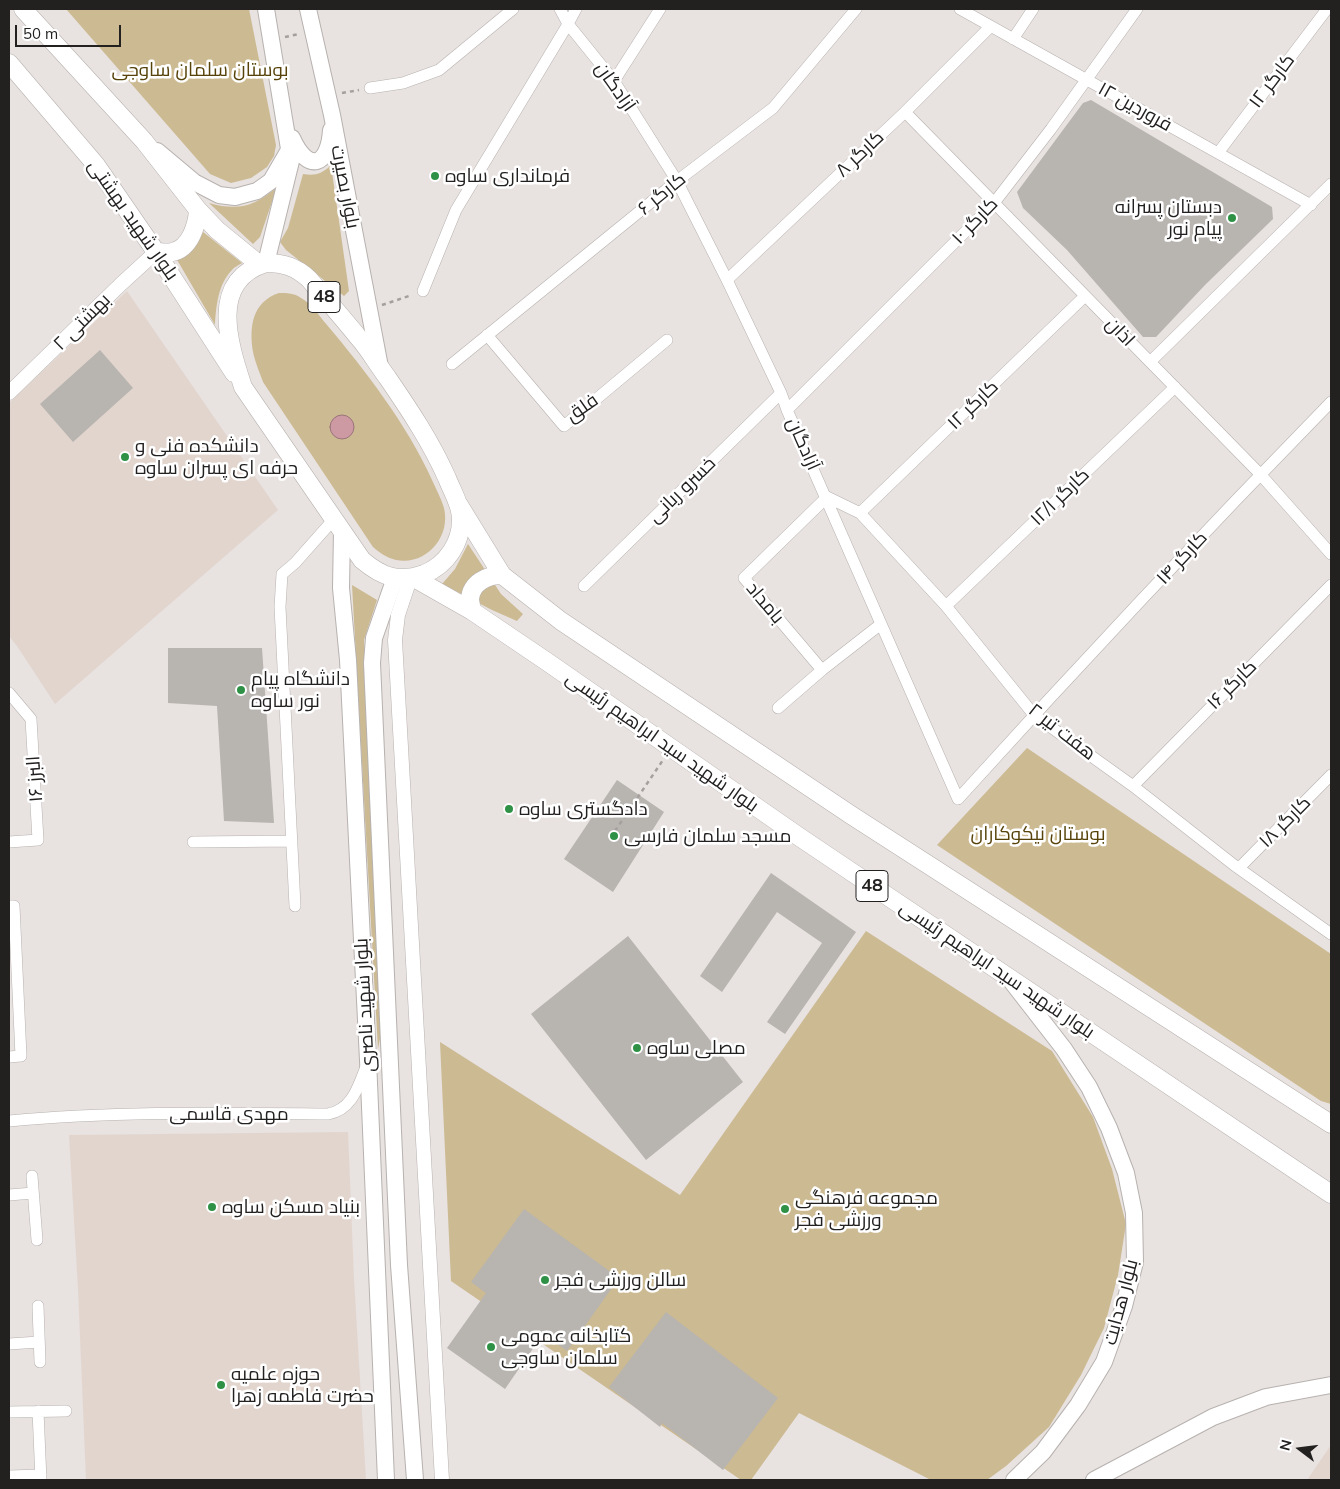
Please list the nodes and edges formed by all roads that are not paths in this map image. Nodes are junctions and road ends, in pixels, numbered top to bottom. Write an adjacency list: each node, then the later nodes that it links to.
1 (23, 9): 23 (main road)
2 (266, 9): 22 (main road)
3 (308, 9): 21 (main road, بلوار بصیرت)
4 (513, 9): 19 (street)
5 (560, 9): 13 (street, آزادگان)
6 (576, 9): 13 (street)
7 (660, 9): 18 (street)
8 (856, 9): 26 (street, کارگر ۶)
9 (960, 9): 14 (street, ۱۲ فروردین)
10 (1033, 9): 15 (street)
11 (1137, 9): 17 (street, کارگر ۱۰)
12 (1327, 9): 25 (street, کارگر ۱۲)
13 (568, 24): 18 (street, آزادگان); 34 (street)
14 (990, 27): 15 (street, ۱۲ فروردین); 20 (street, کارگر ۸)
15 (1013, 39): 17 (street, ۱۲ فروردین)
16 (9, 63): 31 (main road, بلوار شهید بهشتی / 48)
17 (1086, 80): 25 (street, ۱۲ فروردین); 28 (street, کارگر ۱۰)
18 (614, 81): 26 (street, آزادگان)
19 (370, 88)
20 (905, 112): 28 (street, اذان); 33 (street, کارگر ۸)
21 (332, 114): 22 (main road); 40 (main road, بلوار بصیرت)
22 (286, 125): 24 (main road)
23 (144, 141): 24 (main road); 30 (main road)
24 (290, 148): 32 (main road)
25 (1218, 153): 29 (street, ۱۲ فروردین)
26 (677, 181): 33 (street, آزادگان); 36 (street, کارگر ۶)
27 (1331, 184): 29 (street)
28 (994, 203): 35 (street, اذان); 46 (street, کارگر ۱۰)
29 (1311, 205): 38 (street)
30 (198, 210): 31 (main road); 32 (main road)
31 (156, 252): 41 (main road, بلوار شهید بهشتی / 48); 43 (street, بهشتی ۲)
32 (263, 264): 40 (main road, 48); 41 (main road, 48)
33 (727, 280): 44 (street, آزادگان)
34 (423, 291)
35 (1085, 296): 38 (street, اذان); 50 (street, کارگر ۱۲)
36 (487, 336): 37 (street, فلق); 39 (street, کارگر ۶)
37 (667, 340)
38 (1150, 362): 42 (street, اذان)
39 (452, 364)
40 (380, 367): 49 (main road, 48)
41 (243, 387): 51 (main road, 48)
42 (1175, 387): 47 (street, اذان); 57 (street, کارگر ۱۲/۱)
43 (9, 393)
44 (781, 393): 46 (street, آزادگان); 56 (street, خسرو ربانی)
45 (1331, 402): 47 (street, کارگر ۱۴)
46 (788, 410): 48 (street, آزادگان)
47 (1260, 474): 52 (street, اذان); 63 (street, کارگر ۱۴)
48 (827, 497): 50 (street, هفت تیر ۲); 59 (street, آزادگان); 60 (street, بامداد)
49 (459, 505): 53 (main road, 48); 54 (main road, 48)
50 (860, 513): 57 (street, هفت تیر ۲)
51 (338, 525): 54 (main road, 48); 66 (street); 75 (main road, بلوار شهید ناصری)
52 (1331, 554)
53 (502, 575): 58 (main road); 77 (main road, 48)
54 (406, 578): 58 (main road, بلوار شهید سید ابراهیم رئیسی / 48); 94 (main road, بلوار شهید ناصری); 95 (street)
55 (1331, 585): 65 (street, کارگر ۱۶)
56 (584, 586)
57 (946, 606): 63 (street, هفت تیر ۲)
58 (472, 611): 73 (main road, بلوار شهید سید ابراهیم رئیسی / 48)
59 (881, 624): 60 (street); 63 (street, آزادگان)
60 (822, 670): 62 (street)
61 (9, 693): 67 (street, البرز ۱۶)
62 (778, 708)
63 (1034, 715): 65 (street, هفت تیر ۲)
64 (1331, 776): 69 (street, کارگر ۱۸)
65 (1133, 786): 69 (street, هفت تیر ۲)
66 (292, 841): 68 (street); 71 (street)
67 (9, 842)
68 (193, 842)
69 (1239, 868): 72 (street, هفت تیر ۲)
70 (12, 906): 74 (street)
71 (295, 906)
72 (1331, 934)
73 (1007, 977): 80 (main road, بلوار شهید سید ابراهیم رئیسی / 48); 96 (main road, بلوار هدایت)
74 (9, 1057)
75 (368, 1060): 76 (street, مهدی قاسمی); 93 (main road, بلوار شهید ناصری)
76 (9, 1121)
77 (1329, 1121)
78 (32, 1176): 79 (street)
79 (33, 1193): 81 (street); 82 (street)
80 (1331, 1194)
81 (9, 1195)
82 (37, 1240)
83 (38, 1306): 84 (street)
84 (39, 1342): 85 (street); 86 (street)
85 (9, 1344)
86 (40, 1362)
87 (1331, 1385): 97 (main road)
88 (66, 1411): 90 (street)
89 (9, 1412): 90 (street)
90 (38, 1412): 92 (street)
91 (9, 1476): 92 (street)
92 (41, 1478)
93 (386, 1480)
94 (415, 1480)
95 (442, 1480)
96 (1014, 1480)
97 (1094, 1480)

